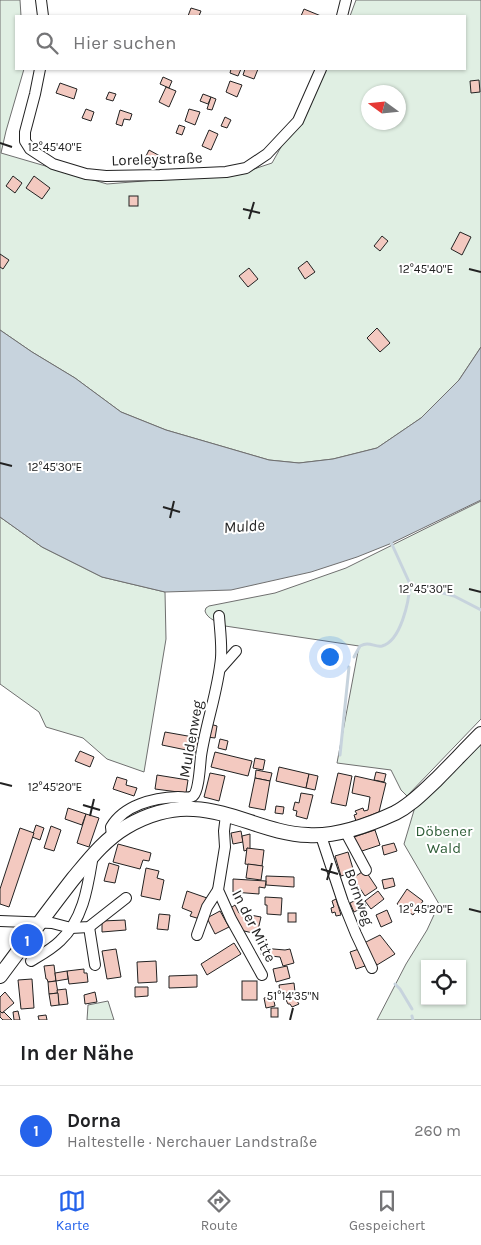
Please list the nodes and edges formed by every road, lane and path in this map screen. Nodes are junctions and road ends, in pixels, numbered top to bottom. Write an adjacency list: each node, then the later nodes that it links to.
1 (40, 0): 3 (street)
2 (346, 0): 4 (street)
3 (43, 15)
4 (342, 15)
5 (40, 70): 6 (street, Loreleystraße)
6 (321, 70)
7 (218, 616): 9 (street, Muldenweg)
8 (236, 651): 9 (street)
9 (220, 670): 13 (street, Muldenweg)
10 (481, 734): 12 (main road)
11 (226, 815): 13 (main road); 14 (main road); 17 (street, In der Mitte)
12 (345, 831): 14 (main road); 16 (street)
13 (112, 836): 15 (main road)
14 (321, 836): 26 (street, Bornweg)
15 (93, 854): 20 (main road); 22 (street)
16 (366, 870)
17 (218, 890): 23 (street, In der Mitte); 27 (street, In der Mitte)
18 (126, 898): 21 (street)
19 (0, 921): 20 (street)
20 (39, 923): 22 (street); 28 (main road)
21 (89, 927): 22 (street); 25 (street)
22 (71, 928): 24 (street)
23 (197, 935)
24 (31, 961)
25 (95, 965)
26 (372, 968)
27 (262, 975)
28 (0, 976)

